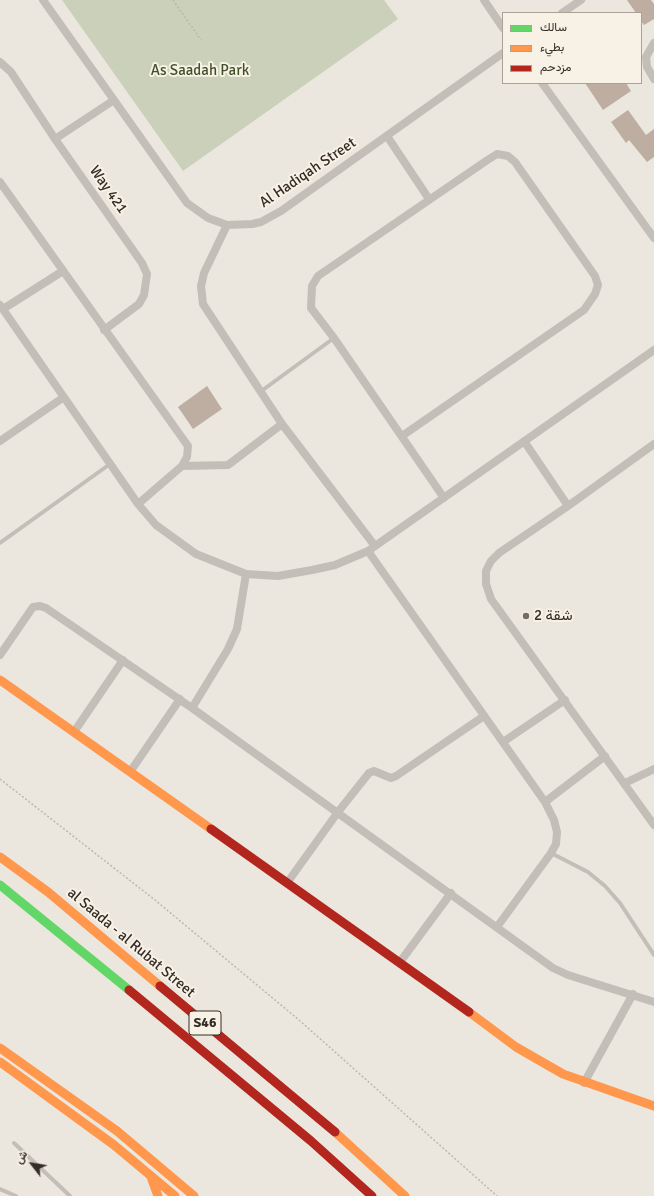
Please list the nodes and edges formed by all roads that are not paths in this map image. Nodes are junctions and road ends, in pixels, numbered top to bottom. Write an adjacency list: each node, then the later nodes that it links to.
1 (43, 0): 11 (street, Al Hadiqah Street)
2 (484, 0): 5 (street)
3 (581, 0): 4 (street)
4 (563, 12)
5 (502, 27)
6 (654, 43): 9 (street)
7 (502, 54): 12 (street, Al Hadiqah Street)
8 (0, 62): 13 (street, Way 421)
9 (654, 79)
10 (543, 84): 17 (street)
11 (114, 100): 13 (street); 16 (street, Al Hadiqah Street)
12 (387, 136): 15 (street); 16 (street, Al Hadiqah Street)
13 (55, 139): 20 (street, Way 421)
14 (0, 182): 18 (street)
15 (429, 199): 21 (street); 26 (street)
16 (227, 225): 23 (street)
17 (654, 238)
18 (63, 271): 19 (street); 20 (street)
19 (1, 307): 24 (street)
20 (104, 330): 31 (street)
21 (334, 338): 23 (lane); 26 (street)
22 (654, 350): 28 (street)
23 (260, 392): 25 (street)
24 (64, 397): 27 (street); 30 (street)
25 (282, 424): 31 (street); 36 (street)
26 (402, 436): 32 (street)
27 (1, 438)
28 (524, 441): 32 (street); 34 (street)
29 (654, 444): 34 (street)
30 (110, 463): 33 (street); 35 (lane)
31 (182, 466): 33 (street)
32 (444, 498): 36 (street)
33 (138, 504): 38 (street)
34 (568, 506): 43 (street)
35 (0, 543)
36 (375, 546): 37 (street)
37 (368, 551): 38 (street); 45 (street)
38 (246, 574): 44 (street)
39 (0, 656): 40 (street)
40 (123, 660): 42 (street); 46 (street)
41 (0, 680): 46 (main road)
42 (180, 699): 44 (street); 50 (street)
43 (565, 700): 47 (street); 48 (street)
44 (192, 708): 53 (street)
45 (484, 716): 47 (street); 53 (street)
46 (74, 732): 50 (main road)
47 (503, 742): 52 (street)
48 (605, 756): 51 (street); 52 (street)
49 (654, 770): 51 (street)
50 (130, 772): 57 (main road)
51 (625, 783): 54 (street)
52 (545, 802): 55 (street)
53 (338, 812): 57 (street); 59 (street)
54 (654, 825)
55 (551, 853): 60 (street); 61 (lane)
56 (0, 857): 79 (main road, al Saada - al Rubat Street / S46)
57 (287, 883): 62 (main road)
58 (0, 885): 78 (main road, S46)
59 (450, 893): 60 (street); 62 (street)
60 (497, 927): 63 (street)
61 (654, 955)
62 (400, 962): 67 (main road)
63 (633, 994): 64 (street); 67 (street)
64 (654, 1002)
65 (0, 1048): 71 (main road)
66 (0, 1062): 70 (main road)
67 (584, 1082): 68 (main road)
68 (654, 1106)
69 (14, 1143): 75 (lane)
70 (147, 1171): 73 (main road); 76 (main road)
71 (179, 1183): 73 (lane); 77 (main road)
72 (0, 1189): 74 (lane)
73 (171, 1194)
74 (16, 1196)
75 (70, 1196)
76 (158, 1196)
77 (194, 1196)
78 (372, 1196)
79 (405, 1196)

